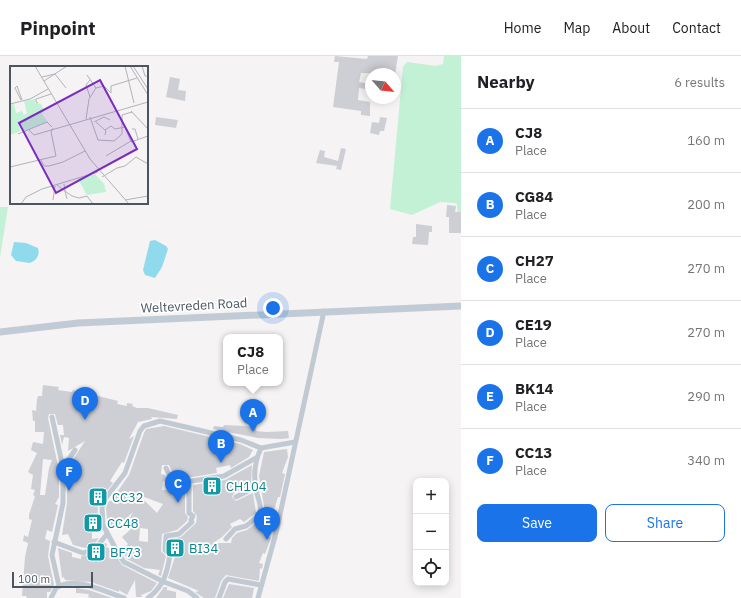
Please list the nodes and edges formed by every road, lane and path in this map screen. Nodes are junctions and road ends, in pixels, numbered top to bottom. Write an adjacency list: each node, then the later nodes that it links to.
1 (461, 306): 2 (street, Weltevreden Road)
2 (324, 312): 3 (street, Weltevreden Road); 5 (street)
3 (0, 332)
4 (52, 417): 9 (street)
5 (295, 442): 6 (street); 18 (street)
6 (261, 448): 8 (street); 14 (street)
7 (75, 450): 9 (street)
8 (256, 458): 11 (street); 12 (street)
9 (63, 468): 16 (street)
10 (166, 468): 11 (street)
11 (189, 481): 17 (street)
12 (256, 486): 13 (street); 15 (street)
13 (236, 497)
14 (107, 534): 16 (street); 17 (street)
15 (226, 539)
16 (54, 542): 19 (street)
17 (164, 582): 22 (street); 23 (street)
18 (261, 585): 24 (street); 25 (street)
19 (59, 586): 20 (street); 21 (street)
20 (51, 598)
21 (124, 598)
22 (148, 598)
23 (197, 598)
24 (219, 598)
25 (258, 598)

